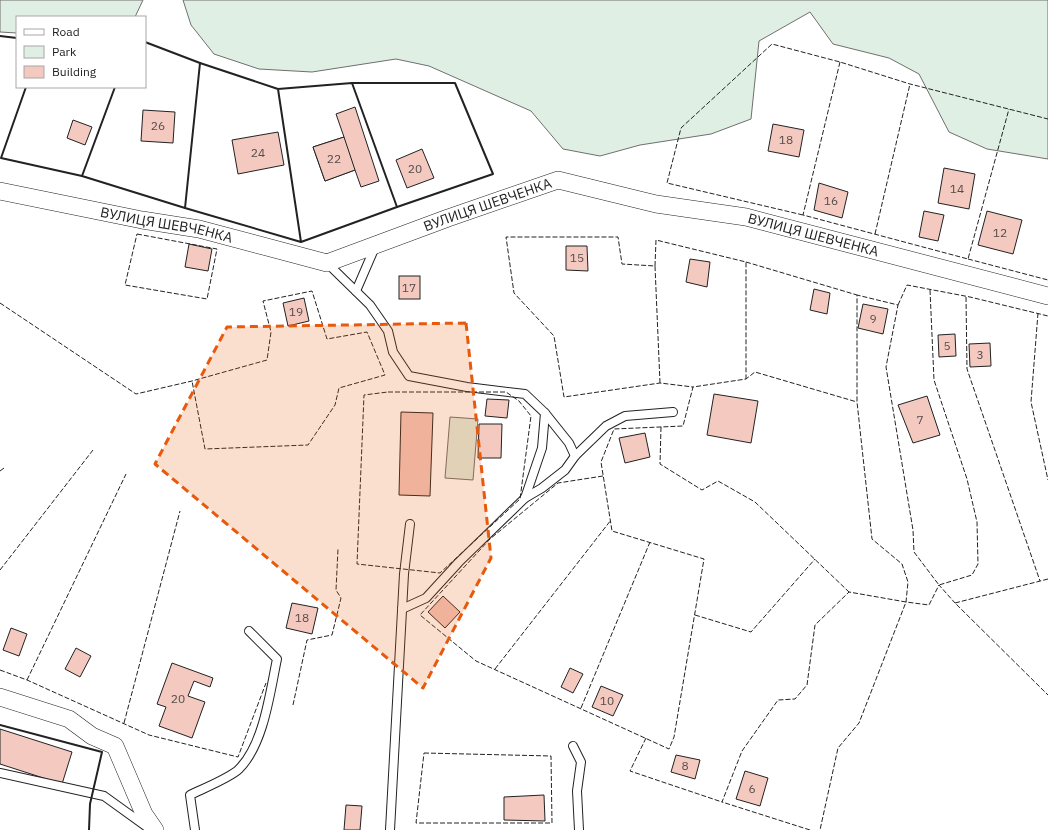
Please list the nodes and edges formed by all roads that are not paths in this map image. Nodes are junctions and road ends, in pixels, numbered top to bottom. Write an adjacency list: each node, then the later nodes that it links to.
1 (0, 191): 3 (street, ВУЛИЦЯ ШЕВЧЕНКА)
2 (376, 244): 3 (street, ВУЛИЦЯ ШЕВЧЕНКА); 4 (lane); 5 (street, ВУЛИЦЯ ШЕВЧЕНКА)
3 (327, 263): 4 (lane)
4 (356, 291): 7 (lane)
5 (1048, 296)
6 (673, 412): 8 (lane)
7 (545, 413): 8 (lane); 9 (lane)
8 (575, 456): 9 (lane)
9 (525, 498): 11 (lane)
10 (410, 524): 11 (lane)
11 (402, 609): 18 (lane)
12 (249, 631): 17 (lane)
13 (0, 697): 16 (street)
14 (574, 746): 19 (lane)
15 (0, 773): 16 (lane)
16 (153, 830)
17 (195, 830)
18 (390, 830)
19 (579, 830)

